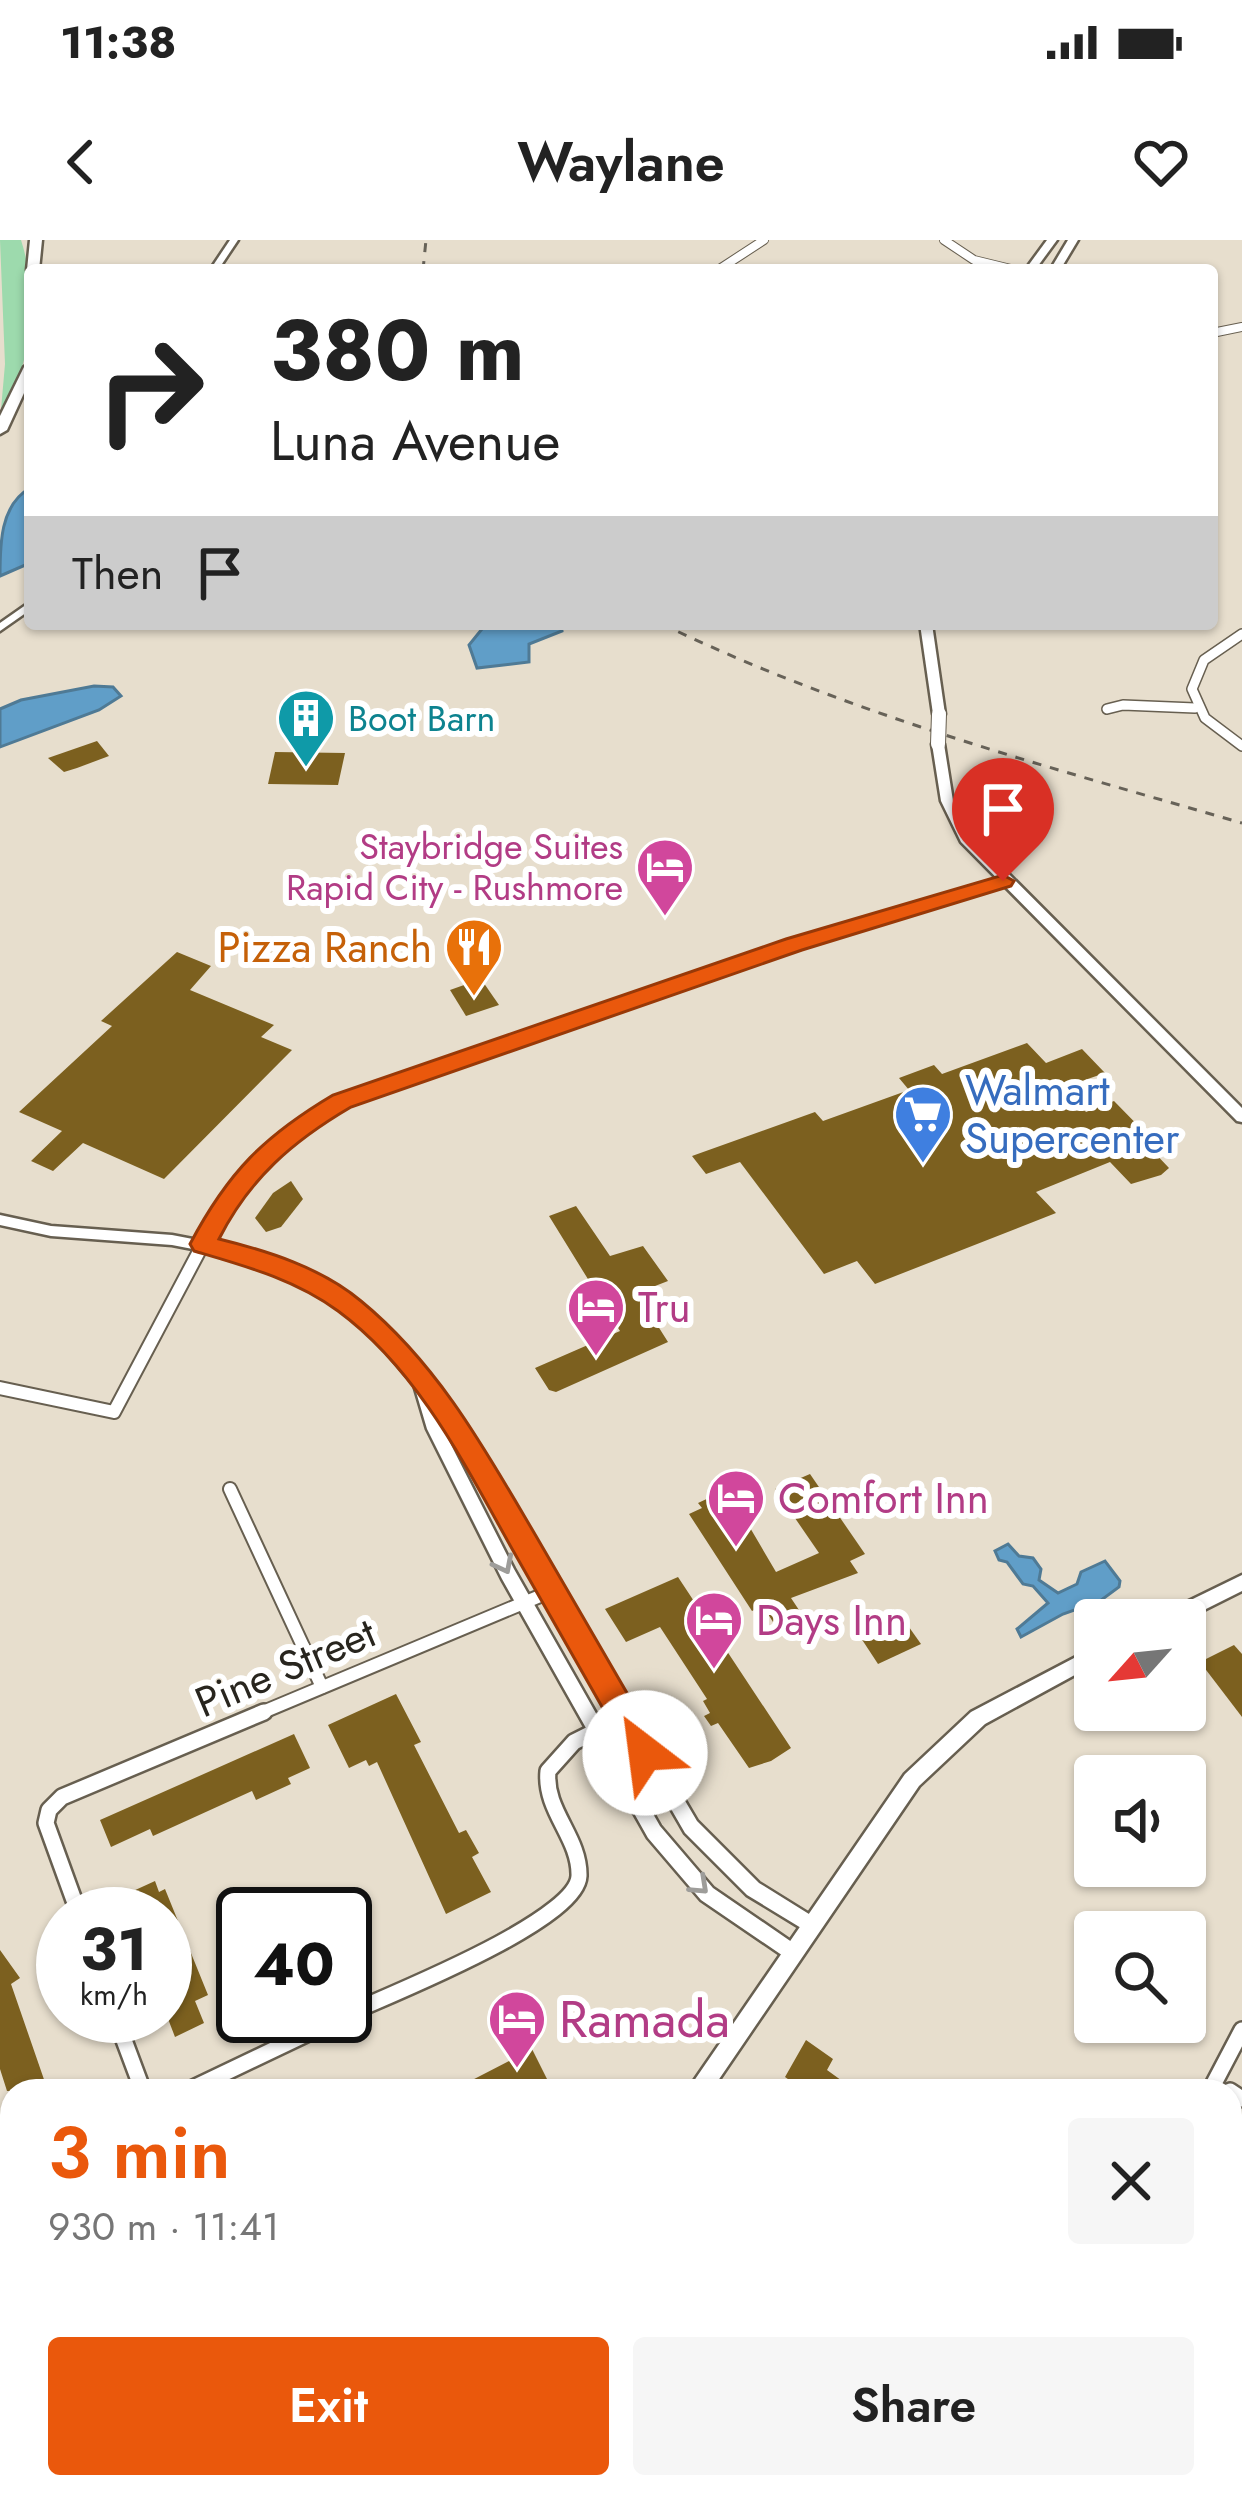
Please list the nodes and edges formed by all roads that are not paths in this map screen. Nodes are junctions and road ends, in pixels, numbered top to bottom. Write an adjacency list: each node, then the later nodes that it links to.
1 (32, 240): 4 (highway)
2 (764, 240): 5 (street)
3 (944, 240): 6 (street)
4 (33, 264)
5 (727, 264)
6 (991, 264)
7 (24, 380): 8 (highway)
8 (0, 430)
9 (24, 610): 10 (street)
10 (0, 628)
11 (927, 630): 16 (main road, bridge)
12 (1242, 634): 13 (street)
13 (1195, 708): 14 (street); 15 (street)
14 (1107, 709)
15 (1242, 746)
16 (1003, 881): 17 (main road); 19 (street)
17 (1242, 1117)
18 (0, 1220): 19 (street)
19 (203, 1244): 20 (street); 21 (street)
20 (421, 1384): 24 (street); 26 (street, one-way to 26)
21 (0, 1388)
22 (230, 1490): 28 (street)
23 (1242, 1583): 25 (main road)
24 (552, 1591): 26 (street, Pine Street); 29 (street)
25 (1206, 1601)
26 (524, 1603): 28 (street, Pine Street); 30 (street)
27 (1074, 1666): 32 (main road)
28 (322, 1687): 31 (street, Pine Street)
29 (624, 1717): 30 (street); 32 (street)
30 (597, 1730): 33 (street, one-way to 33); 34 (street)
31 (69, 1887)
32 (811, 1925): 33 (main road)
33 (792, 1954): 40 (main road)
34 (372, 2003)
35 (1242, 2030): 41 (street)
36 (125, 2043): 38 (street)
37 (287, 2043): 39 (street)
38 (138, 2079)
39 (212, 2079)
40 (706, 2079)
41 (1225, 2079)

